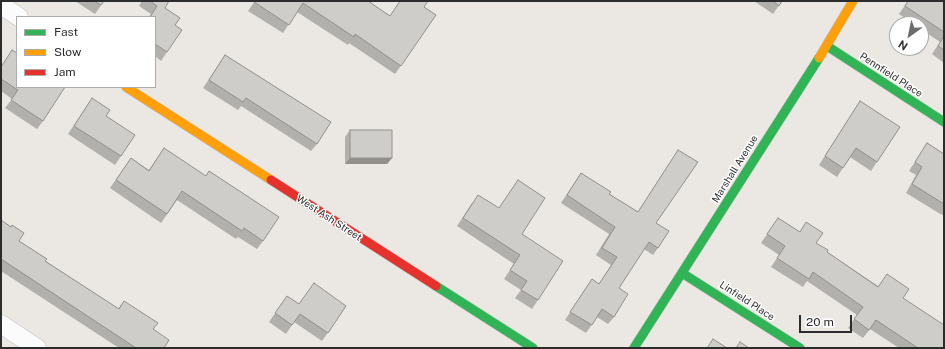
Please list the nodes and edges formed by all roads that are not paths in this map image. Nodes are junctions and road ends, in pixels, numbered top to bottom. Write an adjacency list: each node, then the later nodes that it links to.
1 (853, 1): 4 (street, Marshall Avenue)
2 (1, 5): 3 (street)
3 (18, 16)
4 (827, 46): 6 (street, Pennfield Place); 7 (street, Marshall Avenue)
5 (128, 88): 10 (street, West Ash Street)
6 (944, 122)
7 (682, 272): 11 (street, Marshall Avenue); 12 (street, Linfield Place)
8 (1, 324): 9 (street)
9 (37, 348)
10 (533, 348)
11 (634, 348)
12 (800, 348)

